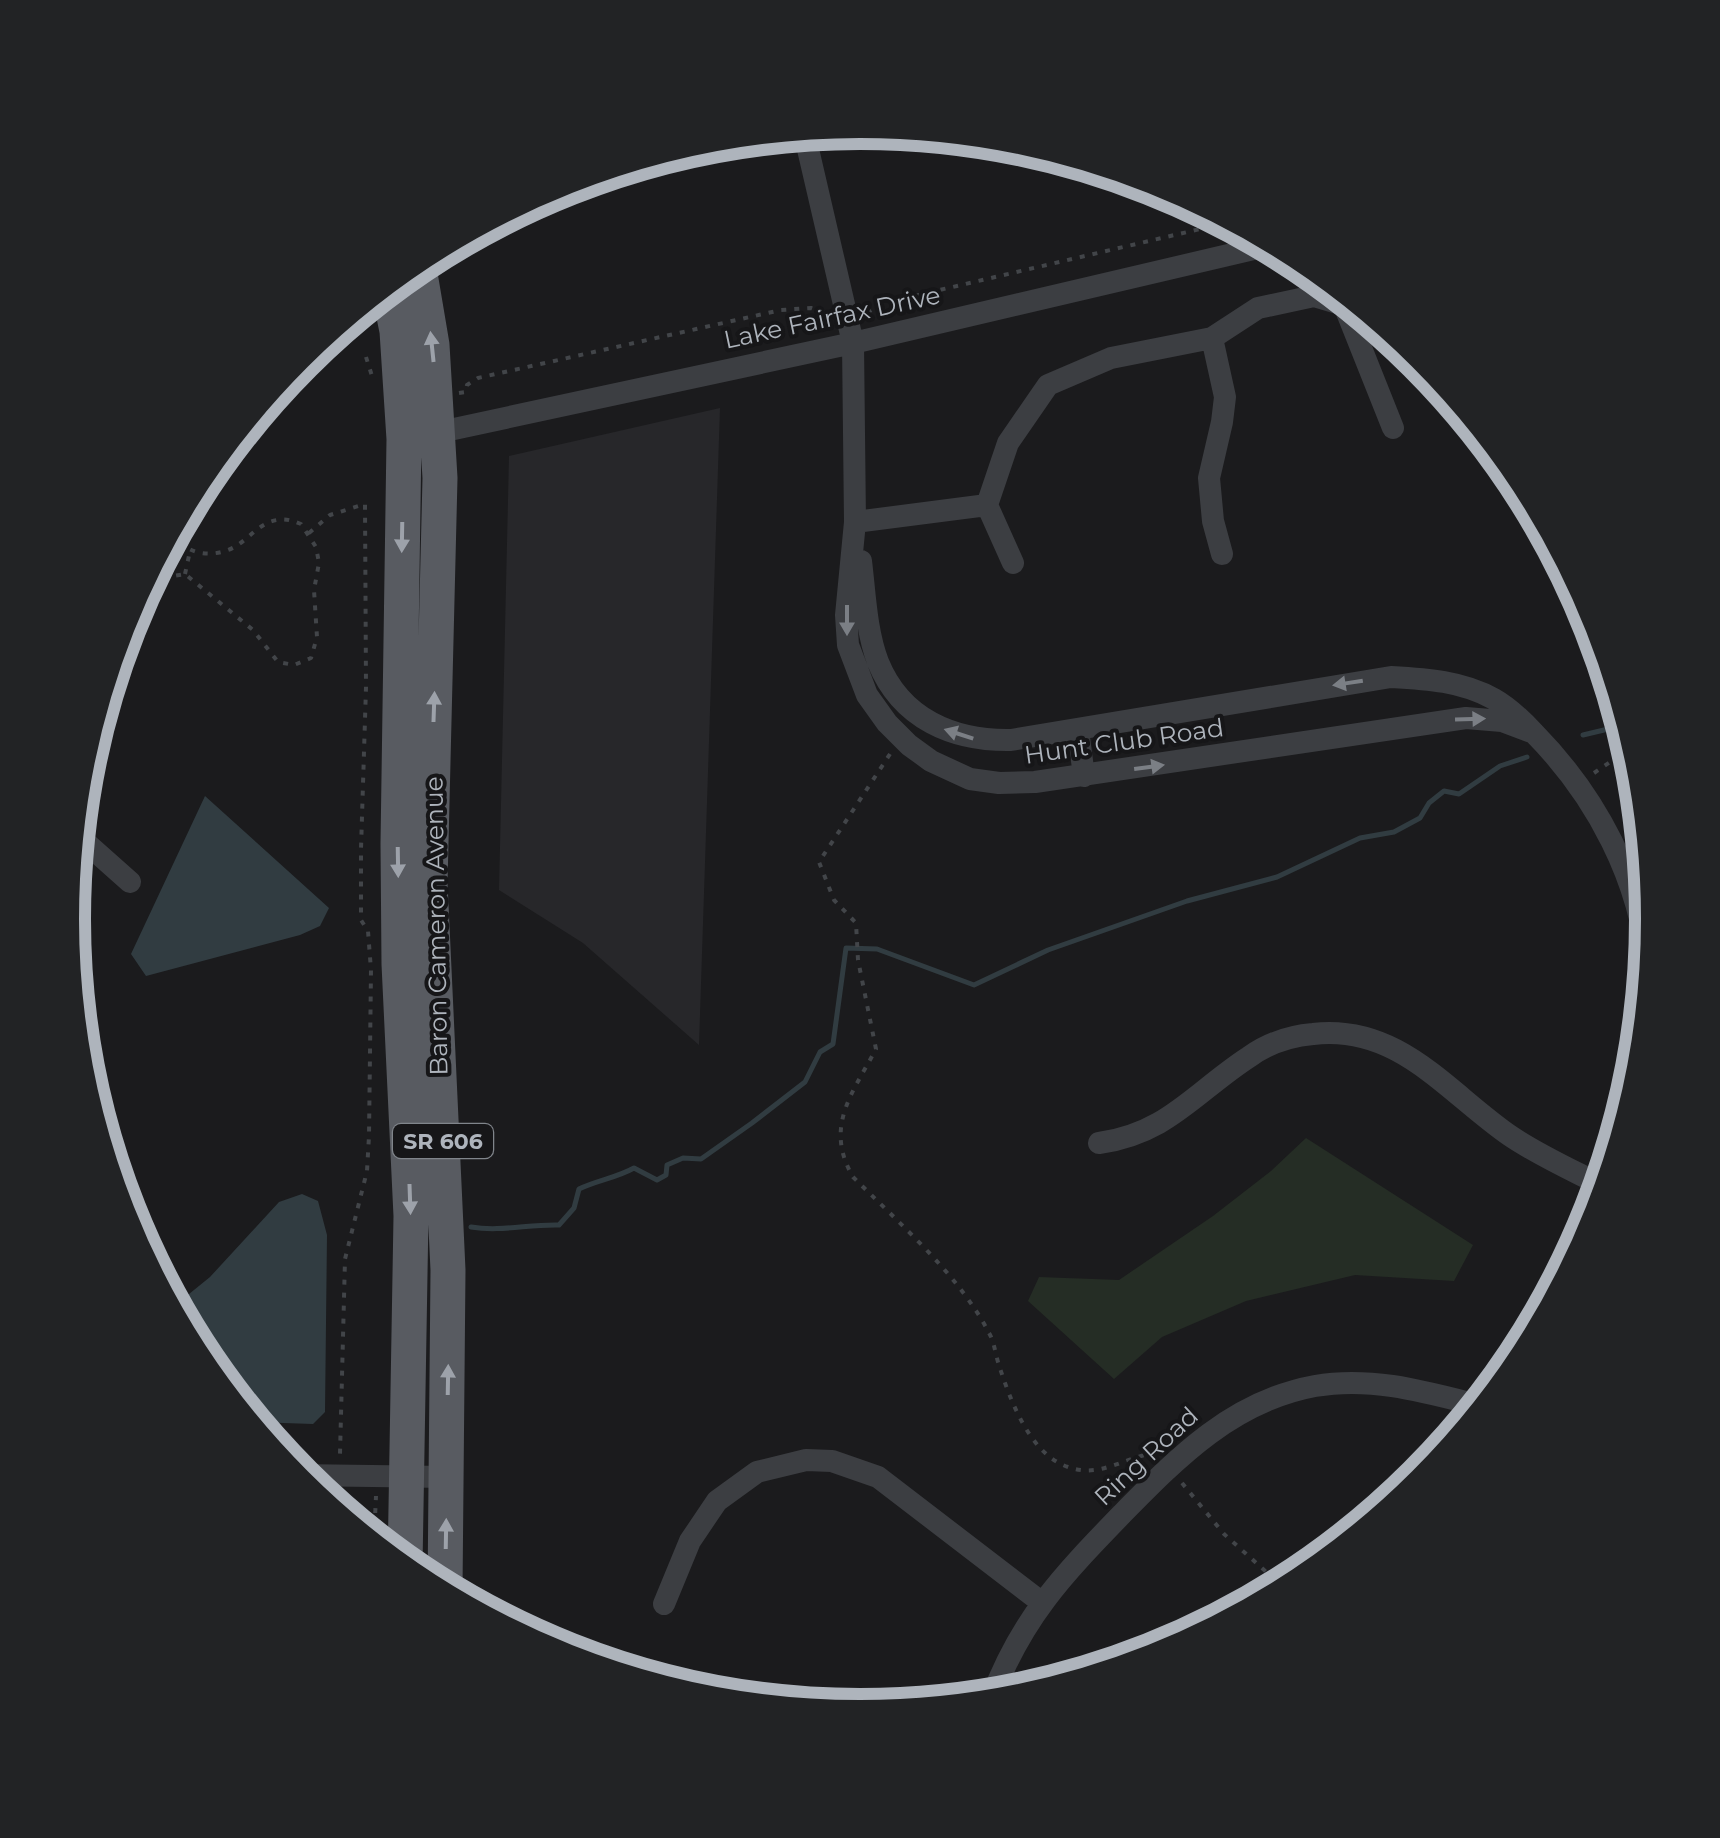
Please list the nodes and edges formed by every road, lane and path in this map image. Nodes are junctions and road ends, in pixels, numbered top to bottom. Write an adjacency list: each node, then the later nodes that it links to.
1 (807, 146): 7 (street, Hunt Club Road)
2 (1208, 227): 7 (path)
3 (1251, 250): 10 (street, Lake Fairfax Drive)
4 (422, 280): 12 (main road, Baron Cameron Avenue / SR 606, one-way to 4)
5 (1327, 300): 9 (street)
6 (391, 302): 13 (main road, Baron Cameron Avenue / SR 606)
7 (846, 315): 10 (street, Hunt Club Road); 12 (path)
8 (1349, 318): 14 (street)
9 (1212, 338): 17 (street); 22 (street)
10 (853, 342): 15 (street, Lake Fairfax Drive); 18 (street, Hunt Club Road)
11 (366, 356): 13 (path)
12 (437, 396): 15 (main road, Baron Cameron Avenue / SR 606)
13 (402, 402): 16 (main road, Baron Cameron Avenue / SR 606)
14 (1393, 428)
15 (439, 433): 16 (street, Lake Fairfax Drive); 41 (main road, Baron Cameron Avenue / SR 606, one-way to 15)
16 (404, 439): 40 (main road, Baron Cameron Avenue / SR 606, one-way to 40)
17 (987, 505): 18 (street); 23 (street)
18 (855, 522): 26 (street, Hunt Club Road, one-way to 18); 28 (street, Hunt Club Road, one-way to 28)
19 (309, 533): 21 (path); 24 (path); 40 (path)
20 (181, 546): 21 (path)
21 (190, 551): 24 (path)
22 (1222, 554)
23 (1012, 563)
24 (186, 574): 25 (path)
25 (164, 578)
26 (1078, 730): 27 (street, Hunt Club Road, one-way to 26); 30 (street)
27 (1534, 733): 30 (street, Hunt Club Road, one-way to 27); 31 (street, Hunt Club Road)
28 (901, 738): 30 (street, Hunt Club Road); 38 (path)
29 (1618, 759): 31 (path)
30 (1084, 776)
31 (1578, 784): 34 (street, Hunt Club Road)
32 (89, 846): 33 (street)
33 (130, 882)
34 (1634, 902)
35 (1099, 1143): 36 (street)
36 (1590, 1179)
37 (1466, 1402): 47 (street, Ring Road)
38 (1160, 1453)
39 (321, 1475): 40 (street)
40 (392, 1476): 41 (street); 43 (path); 44 (main road, Baron Cameron Avenue / SR 606)
41 (446, 1477): 45 (main road, Baron Cameron Avenue / SR 606, one-way to 41)
42 (1179, 1479): 46 (path)
43 (378, 1526)
44 (403, 1544)
45 (445, 1573)
46 (1270, 1576)
47 (1041, 1602): 48 (street); 49 (street, Ring Road)
48 (664, 1604)
49 (999, 1681)

